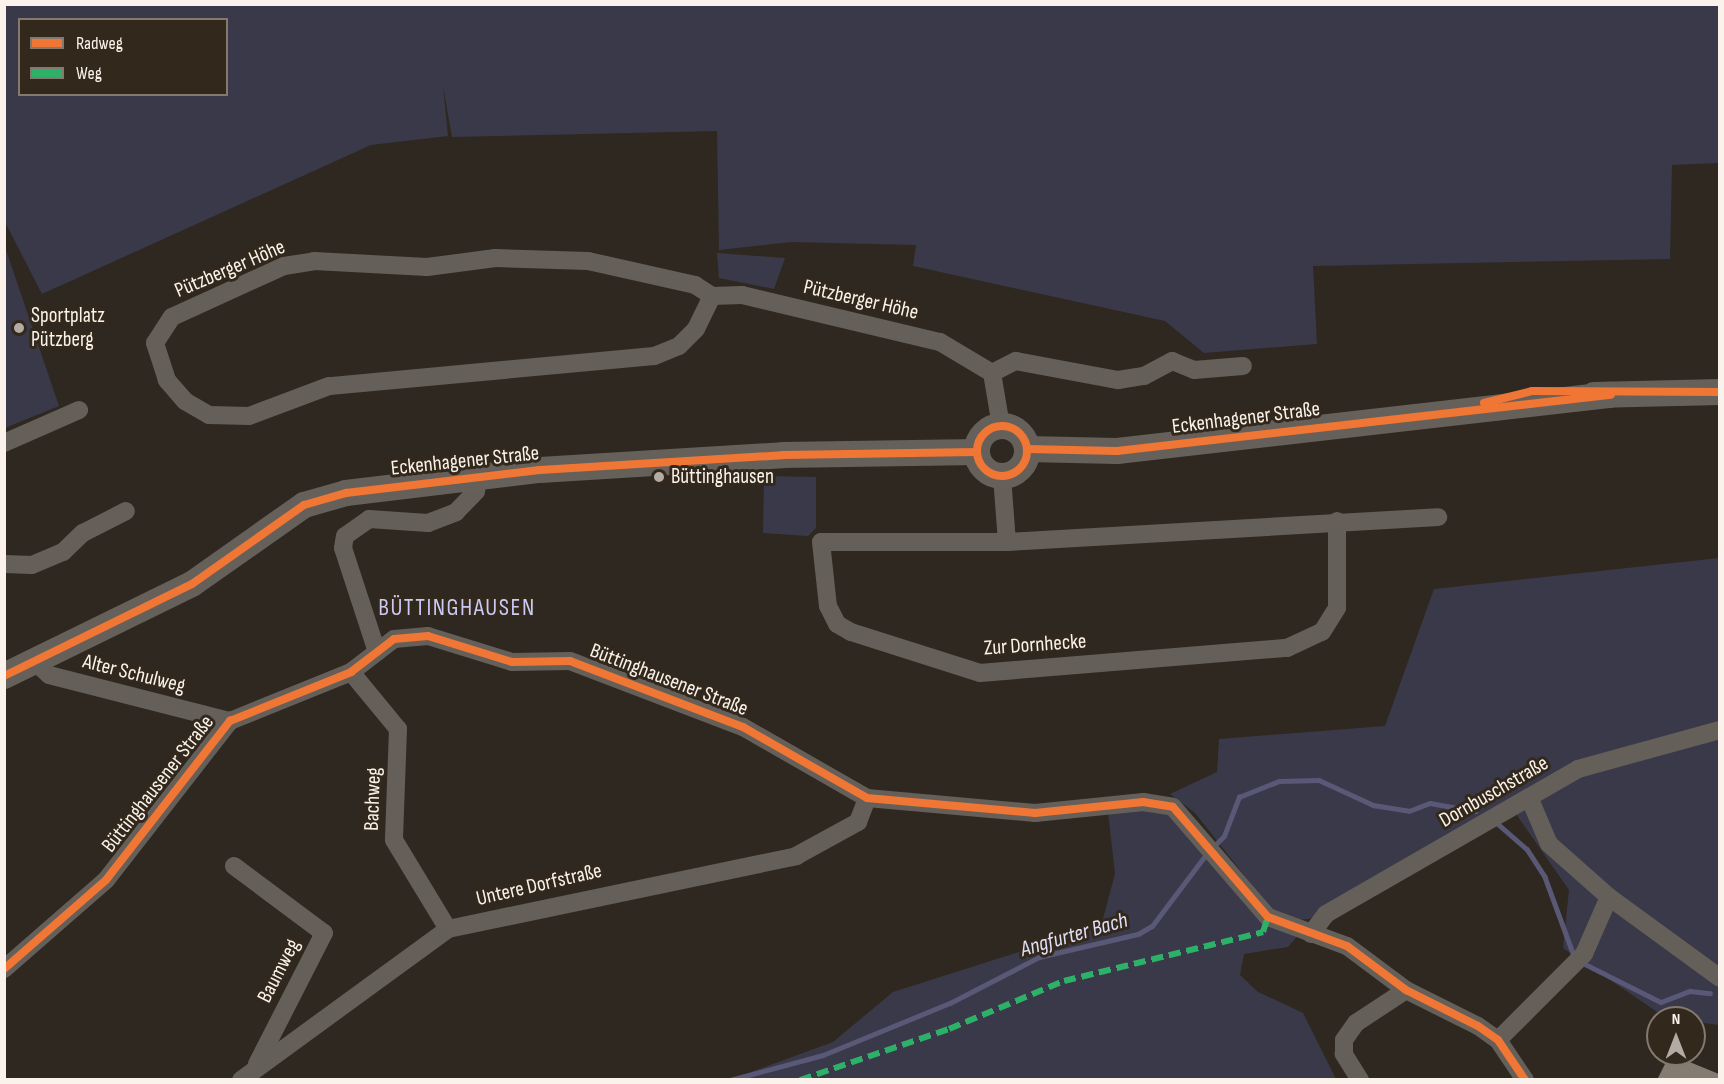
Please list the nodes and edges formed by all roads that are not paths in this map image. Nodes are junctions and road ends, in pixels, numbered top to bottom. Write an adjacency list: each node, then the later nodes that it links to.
1 (712, 296): 1 (street, Pützberger Höhe); 3 (street, Pützberger Höhe)
2 (1243, 366): 3 (street)
3 (992, 373): 6 (street)
4 (1719, 392): 8 (main road, Eckenhagener Straße)
5 (79, 410): 7 (street)
6 (1001, 426): 8 (main road); 9 (main road)
7 (4, 443)
8 (1027, 449): 10 (main road)
9 (977, 452): 10 (main road); 11 (main road, Eckenhagener Straße)
10 (1002, 476): 15 (street)
11 (478, 478): 17 (street); 18 (main road, Eckenhagener Straße)
12 (126, 511): 16 (street)
13 (1438, 517): 14 (street, Zur Dornhecke)
14 (1337, 521): 15 (street, Zur Dornhecke); 15 (street, Zur Dornhecke)
15 (1007, 542)
16 (4, 564)
17 (377, 652): 19 (street, Büttinghausener Straße); 24 (street, Büttinghausener Straße)
18 (33, 660): 20 (main road, Eckenhagener Straße); 21 (street, Alter Schulweg)
19 (351, 672): 21 (street, Büttinghausener Straße); 27 (street, Bachweg)
20 (4, 676)
21 (230, 721): 29 (street, Büttinghausener Straße)
22 (1719, 730): 23 (street, Dornbuschstraße)
23 (1528, 797): 26 (street); 28 (street, Dornbuschstraße)
24 (867, 798): 27 (street, Untere Dorfstraße); 28 (street, Büttinghausener Straße)
25 (234, 866): 33 (street, Baumweg)
26 (1609, 897): 30 (street); 32 (street)
27 (448, 929): 33 (street, Untere Dorfstraße)
28 (1311, 934): 31 (street, Büttinghausener Straße)
29 (4, 969)
30 (1719, 978)
31 (1406, 990): 32 (street, Büttinghausener Straße); 35 (street)
32 (1498, 1040): 36 (street)
33 (256, 1065): 34 (street, Untere Dorfstraße)
34 (241, 1080)
35 (1360, 1080)
36 (1525, 1080)

